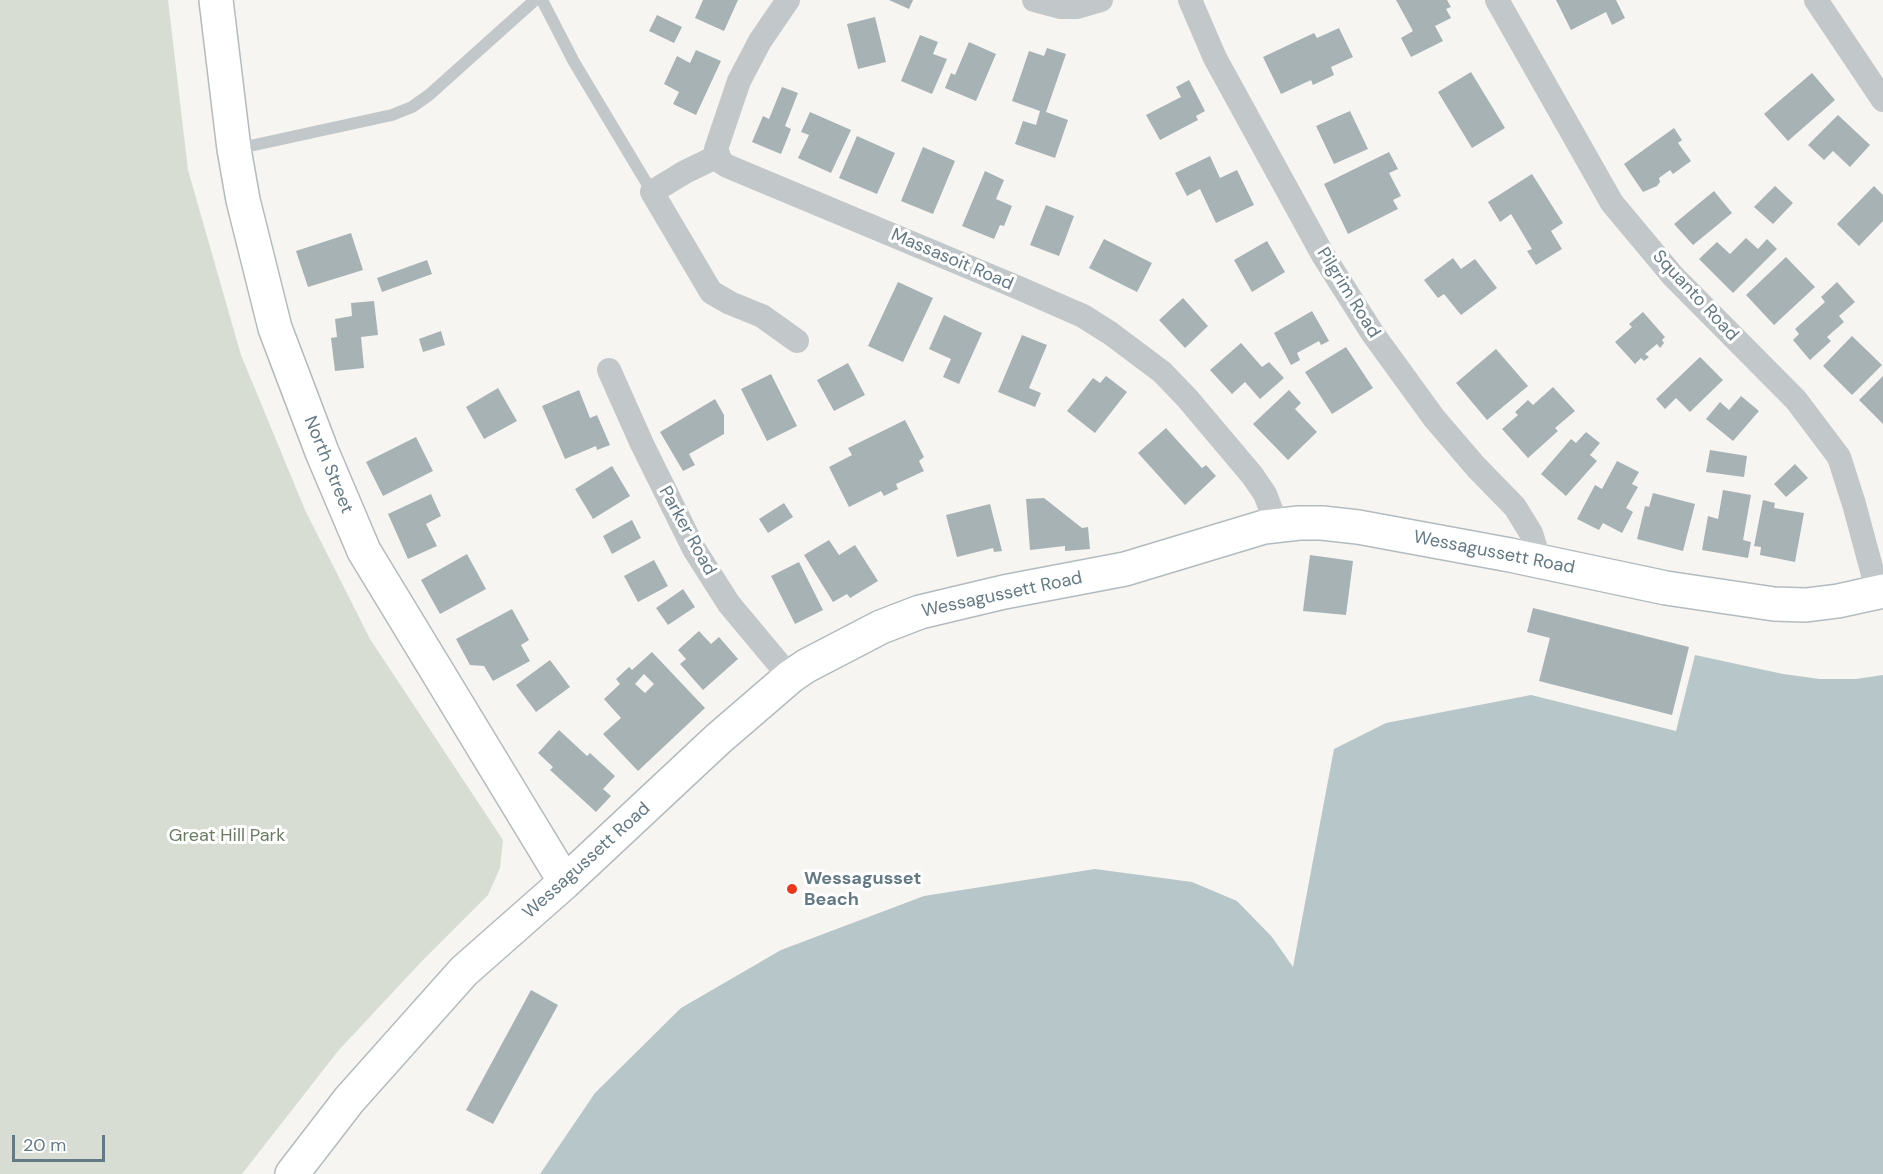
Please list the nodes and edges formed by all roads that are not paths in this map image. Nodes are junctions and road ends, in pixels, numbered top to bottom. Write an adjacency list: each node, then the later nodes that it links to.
1 (216, 0): 11 (street, North Street)
2 (535, 0): 11 (lane)
3 (542, 0): 13 (lane)
4 (788, 0): 12 (street)
5 (1034, 0): 6 (street)
6 (1101, 0)
7 (1190, 0): 17 (street, Pilgrim Road)
8 (1497, 0): 18 (street, Squanto Road)
9 (1816, 0): 10 (street)
10 (1883, 100)
11 (234, 149): 20 (street, North Street)
12 (717, 156): 13 (street); 16 (street, Massasoit Road)
13 (652, 192): 14 (street)
14 (797, 341)
15 (609, 370): 19 (street, Parker Road)
16 (1277, 525): 17 (street, Wessagussett Road); 19 (street, Wessagussett Road)
17 (1540, 562): 18 (street, Wessagussett Road)
18 (1880, 592)
19 (790, 677): 20 (street, Wessagussett Road)
20 (565, 882): 21 (street, Wessagussett Road)
21 (292, 1174)

